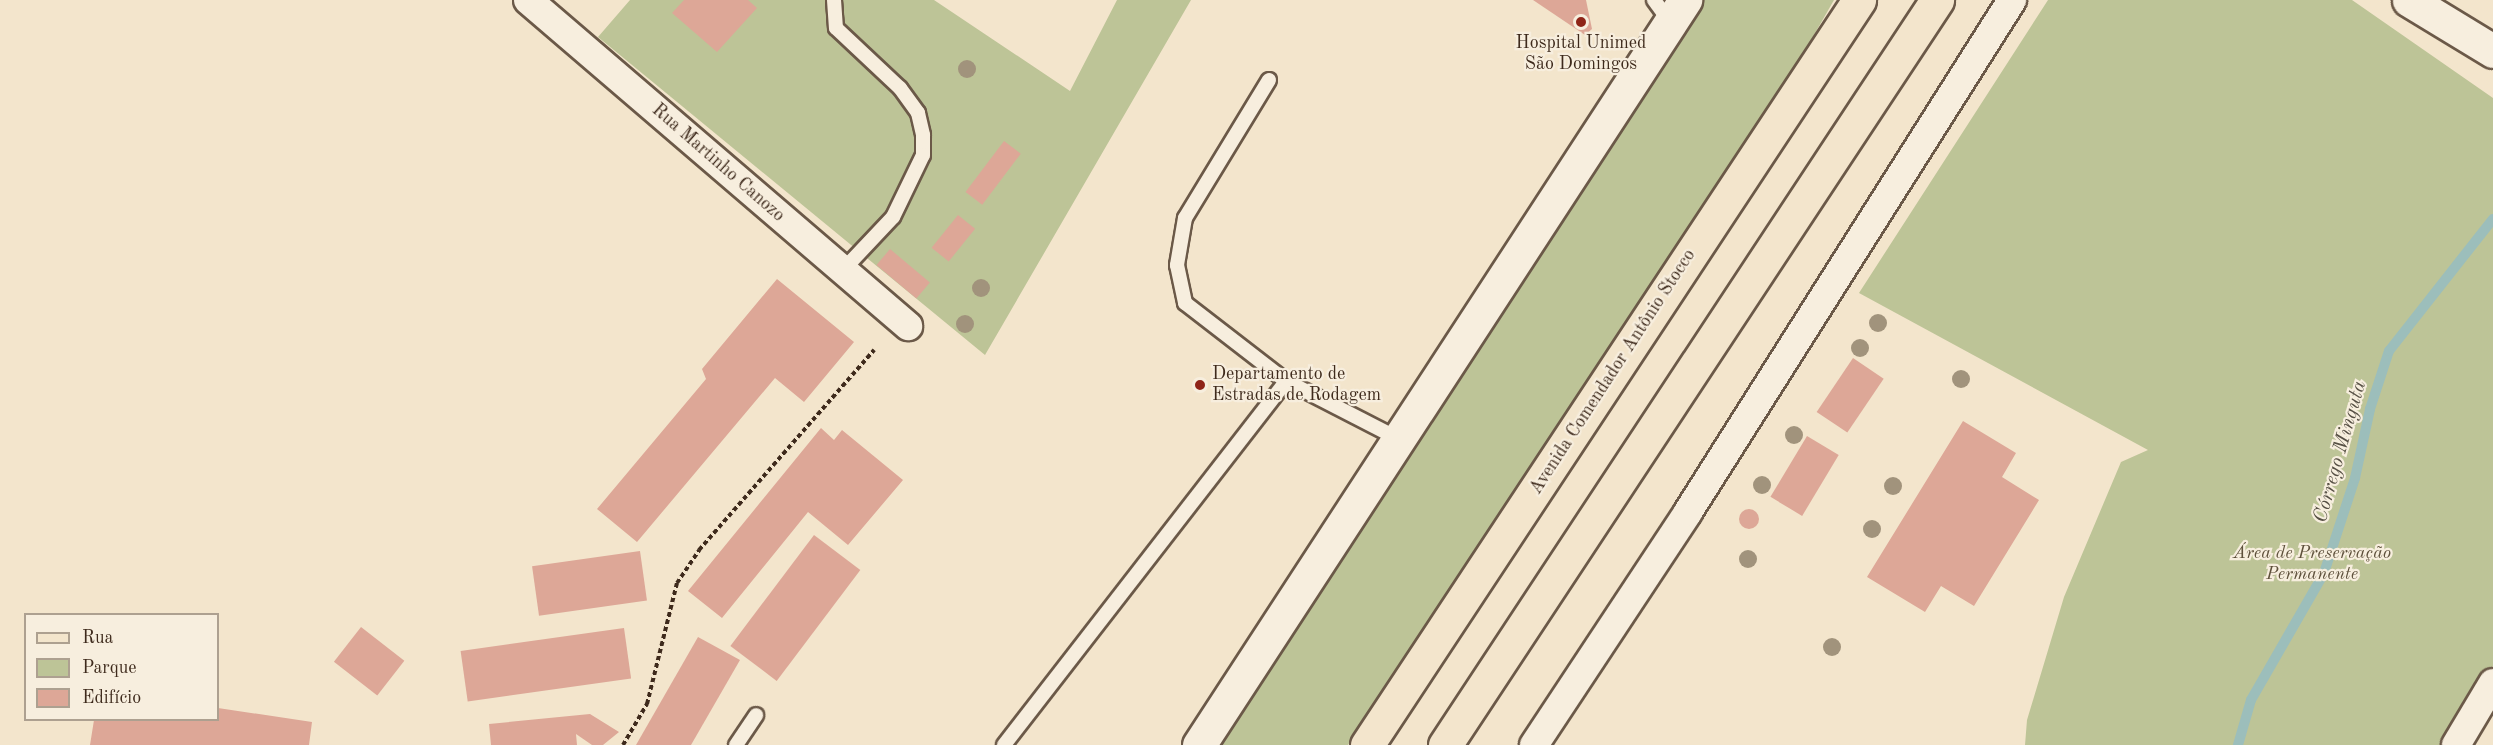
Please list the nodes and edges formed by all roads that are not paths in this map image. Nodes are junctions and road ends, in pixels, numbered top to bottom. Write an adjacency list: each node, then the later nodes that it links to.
1 (528, 0): 10 (street, Rua Martinho Canozo)
2 (834, 0): 10 (lane)
3 (1859, 0): 19 (main road, Avenida Comendador Antônio Stocco)
4 (1937, 0): 20 (main road)
5 (2012, 0): 21 (street)
6 (2409, 0): 8 (street)
7 (1670, 7): 13 (street)
8 (2493, 51)
9 (1269, 80): 12 (lane)
10 (843, 270): 11 (street, Rua Martinho Canozo)
11 (908, 326)
12 (1287, 381): 13 (lane); 17 (lane)
13 (1399, 439): 18 (street)
14 (2493, 682): 22 (street)
15 (756, 715): 16 (lane)
16 (736, 745)
17 (1004, 745)
18 (1199, 745)
19 (1367, 745)
20 (1445, 745)
21 (1534, 745)
22 (2456, 745)

